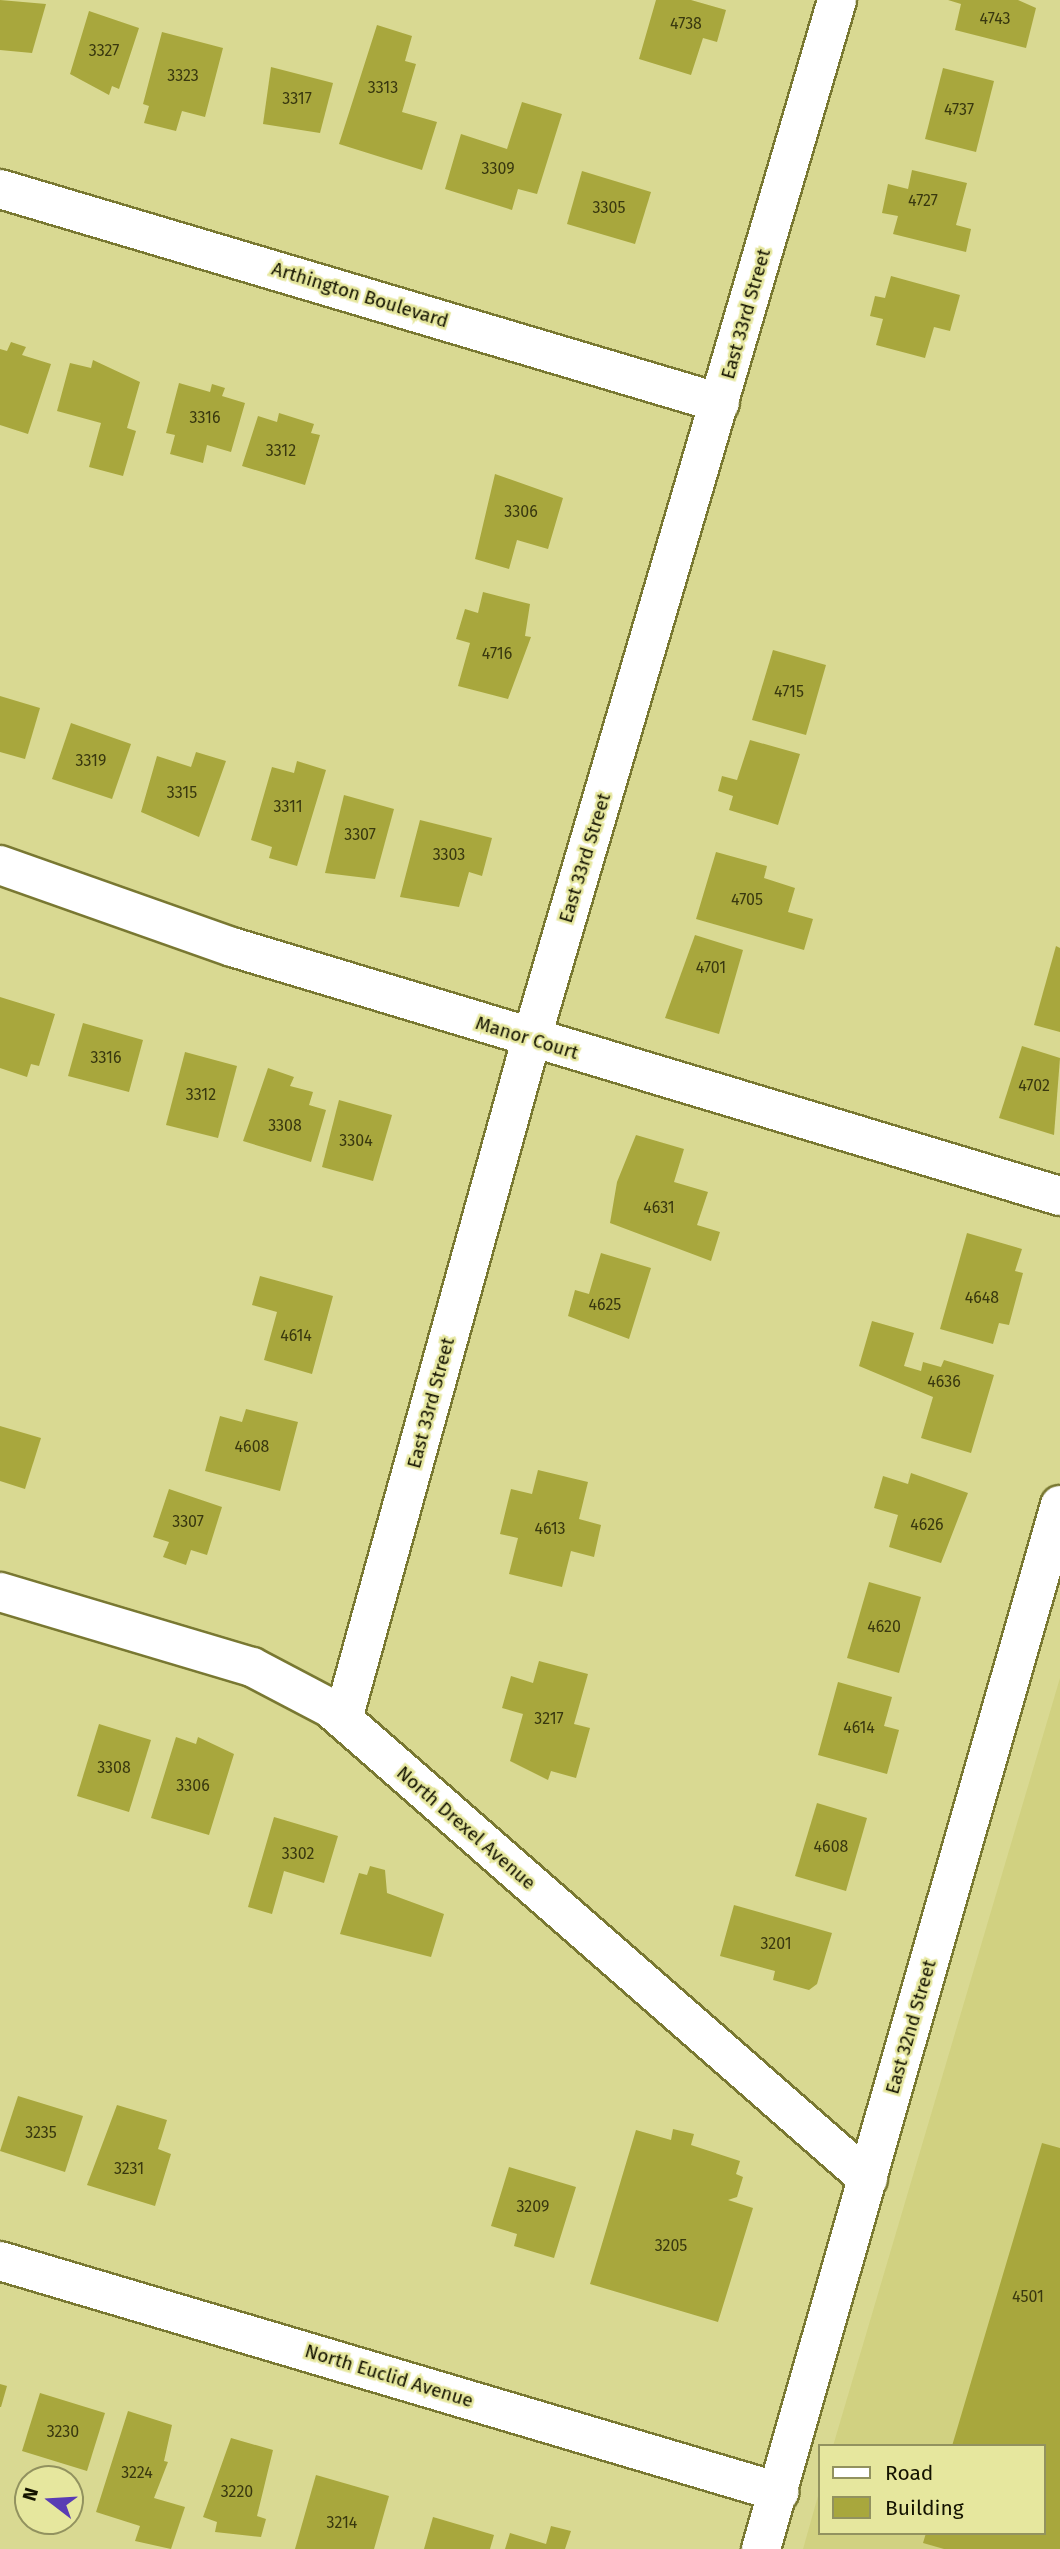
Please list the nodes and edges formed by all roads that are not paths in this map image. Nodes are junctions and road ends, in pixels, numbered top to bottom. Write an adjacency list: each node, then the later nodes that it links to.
1 (837, 0): 3 (street, East 33rd Street)
2 (0, 189): 3 (street, Arthington Boulevard)
3 (720, 403): 5 (street, East 33rd Street)
4 (0, 865): 5 (street, Manor Court)
5 (531, 1040): 6 (street, Manor Court); 9 (street, East 33rd Street)
6 (1060, 1196)
7 (1060, 1505): 10 (street, East 32nd Street)
8 (0, 1592): 9 (street, North Drexel Avenue)
9 (343, 1719): 10 (street, North Drexel Avenue)
10 (868, 2179): 12 (street, East 32nd Street)
11 (0, 2261): 12 (street, North Euclid Avenue)
12 (779, 2492): 13 (street, East 32nd Street)
13 (761, 2549)

